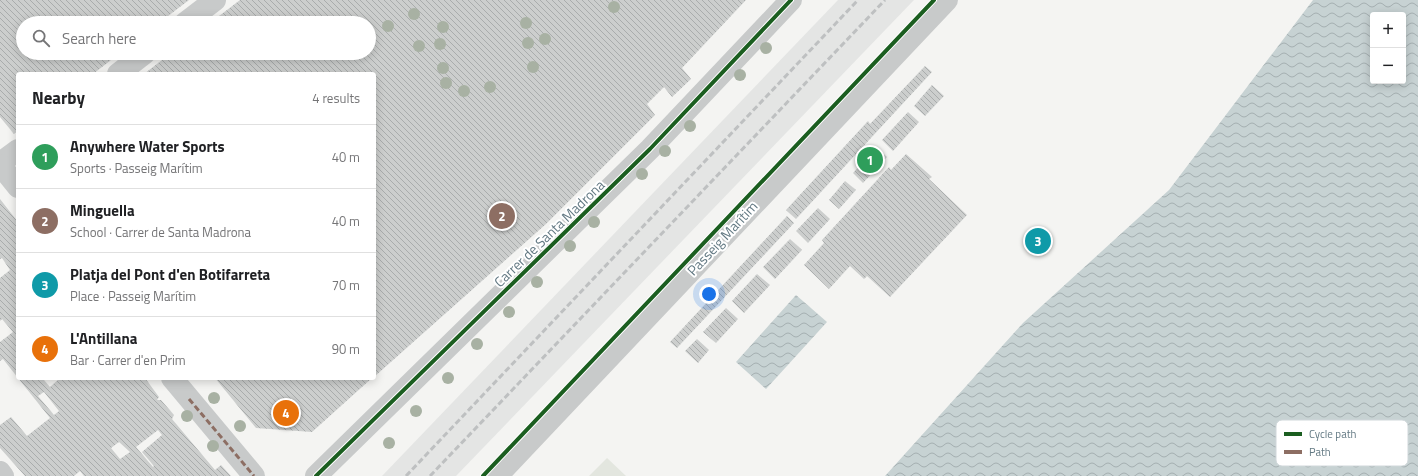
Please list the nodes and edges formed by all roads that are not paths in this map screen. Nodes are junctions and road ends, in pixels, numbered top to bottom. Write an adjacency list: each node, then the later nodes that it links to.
1 (215, 0): 4 (street)
2 (791, 0): 14 (street, Carrer de Santa Madrona)
3 (947, 0): 15 (street, Passeig Marítim)
4 (194, 16)
5 (136, 60): 6 (street)
6 (121, 72)
7 (16, 152): 8 (street)
8 (0, 164): 9 (street)
9 (16, 184)
10 (174, 380): 13 (street)
11 (0, 472): 12 (street)
12 (3, 476)
13 (254, 476)
14 (316, 476)
15 (497, 476)

